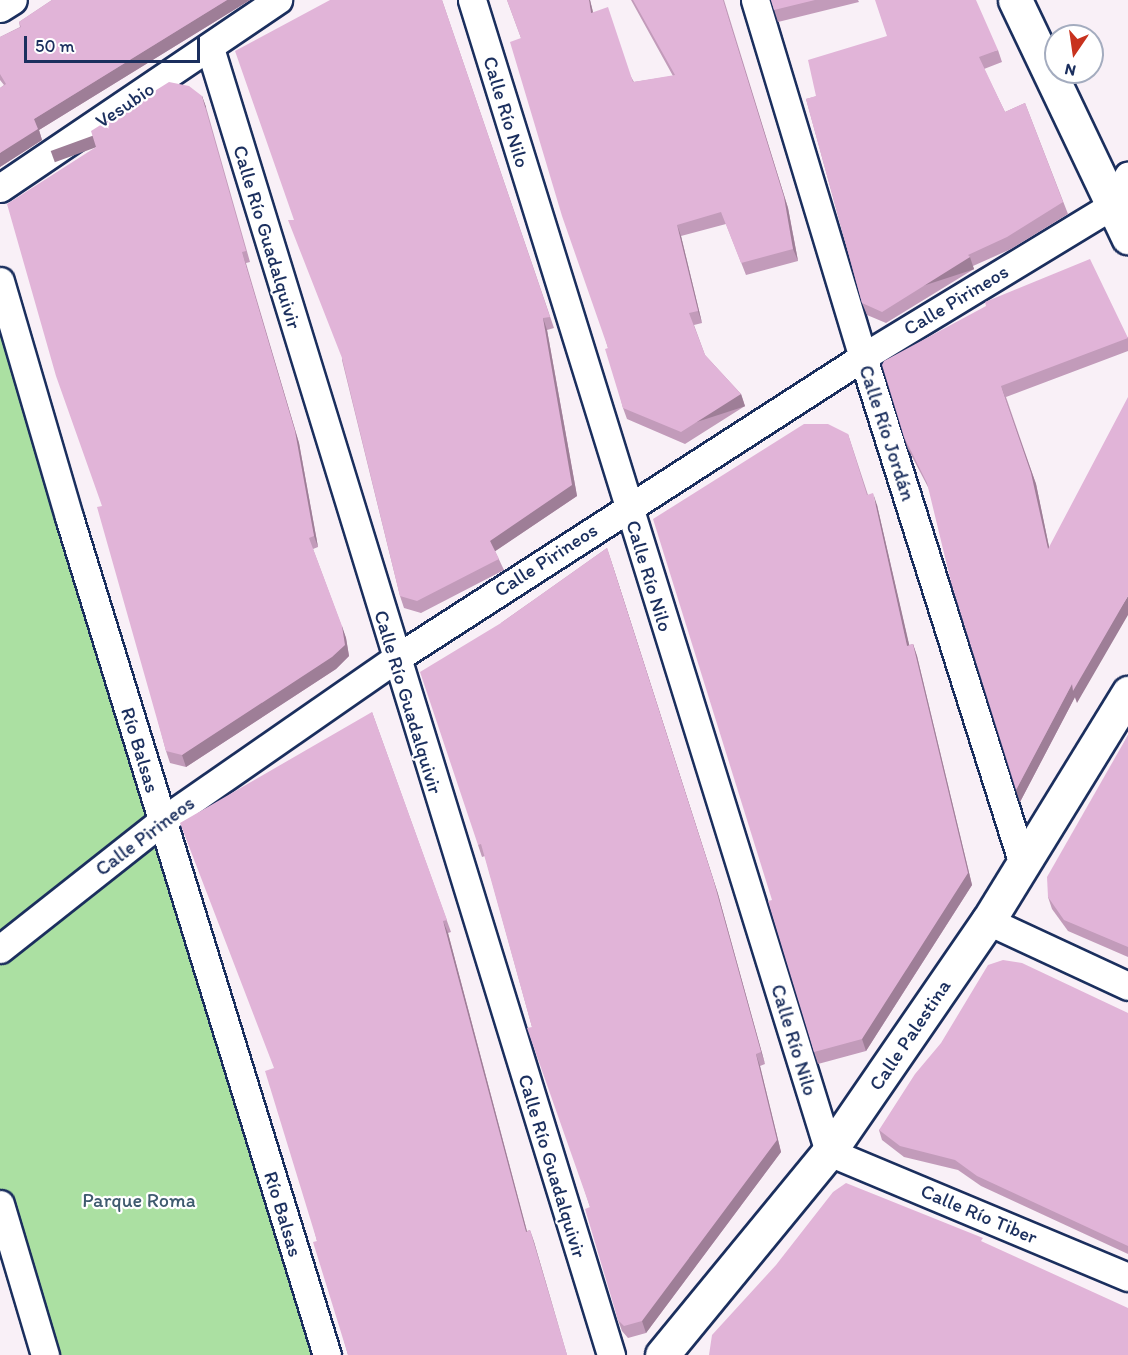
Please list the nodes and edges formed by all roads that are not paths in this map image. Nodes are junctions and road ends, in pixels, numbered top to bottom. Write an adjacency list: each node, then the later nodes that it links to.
1 (13, 0): 6 (street)
2 (278, 0): 7 (street, Vesubio)
3 (472, 0): 13 (street, Calle Río Nilo)
4 (755, 0): 12 (street, Calle Río Jordán)
5 (1015, 0): 9 (street)
6 (0, 8)
7 (210, 48): 8 (street, Vesubio); 14 (street, Calle Río Guadalquivir)
8 (0, 188)
9 (1121, 190): 10 (street); 12 (street, Calle Pirineos)
10 (1128, 237)
11 (0, 281): 16 (street, Río Balsas)
12 (863, 357): 13 (street, Calle Pirineos); 17 (street, Calle Río Jordán)
13 (627, 507): 14 (street, Calle Pirineos); 21 (street, Calle Río Nilo)
14 (395, 659): 16 (street, Calle Pirineos); 26 (street, Calle Río Guadalquivir)
15 (1128, 693): 17 (street, Calle Palestina)
16 (162, 821): 19 (street, Calle Pirineos); 25 (street, Río Balsas)
17 (1023, 864): 18 (street, Calle Palestina)
18 (988, 921): 20 (street); 21 (street, Calle Palestina)
19 (0, 949)
20 (1128, 986)
21 (829, 1152): 23 (street, Calle Río Tiber); 27 (street, Calle Palestina)
22 (0, 1204): 24 (street)
23 (1128, 1277)
24 (45, 1355)
25 (327, 1355)
26 (611, 1355)
27 (663, 1355)

